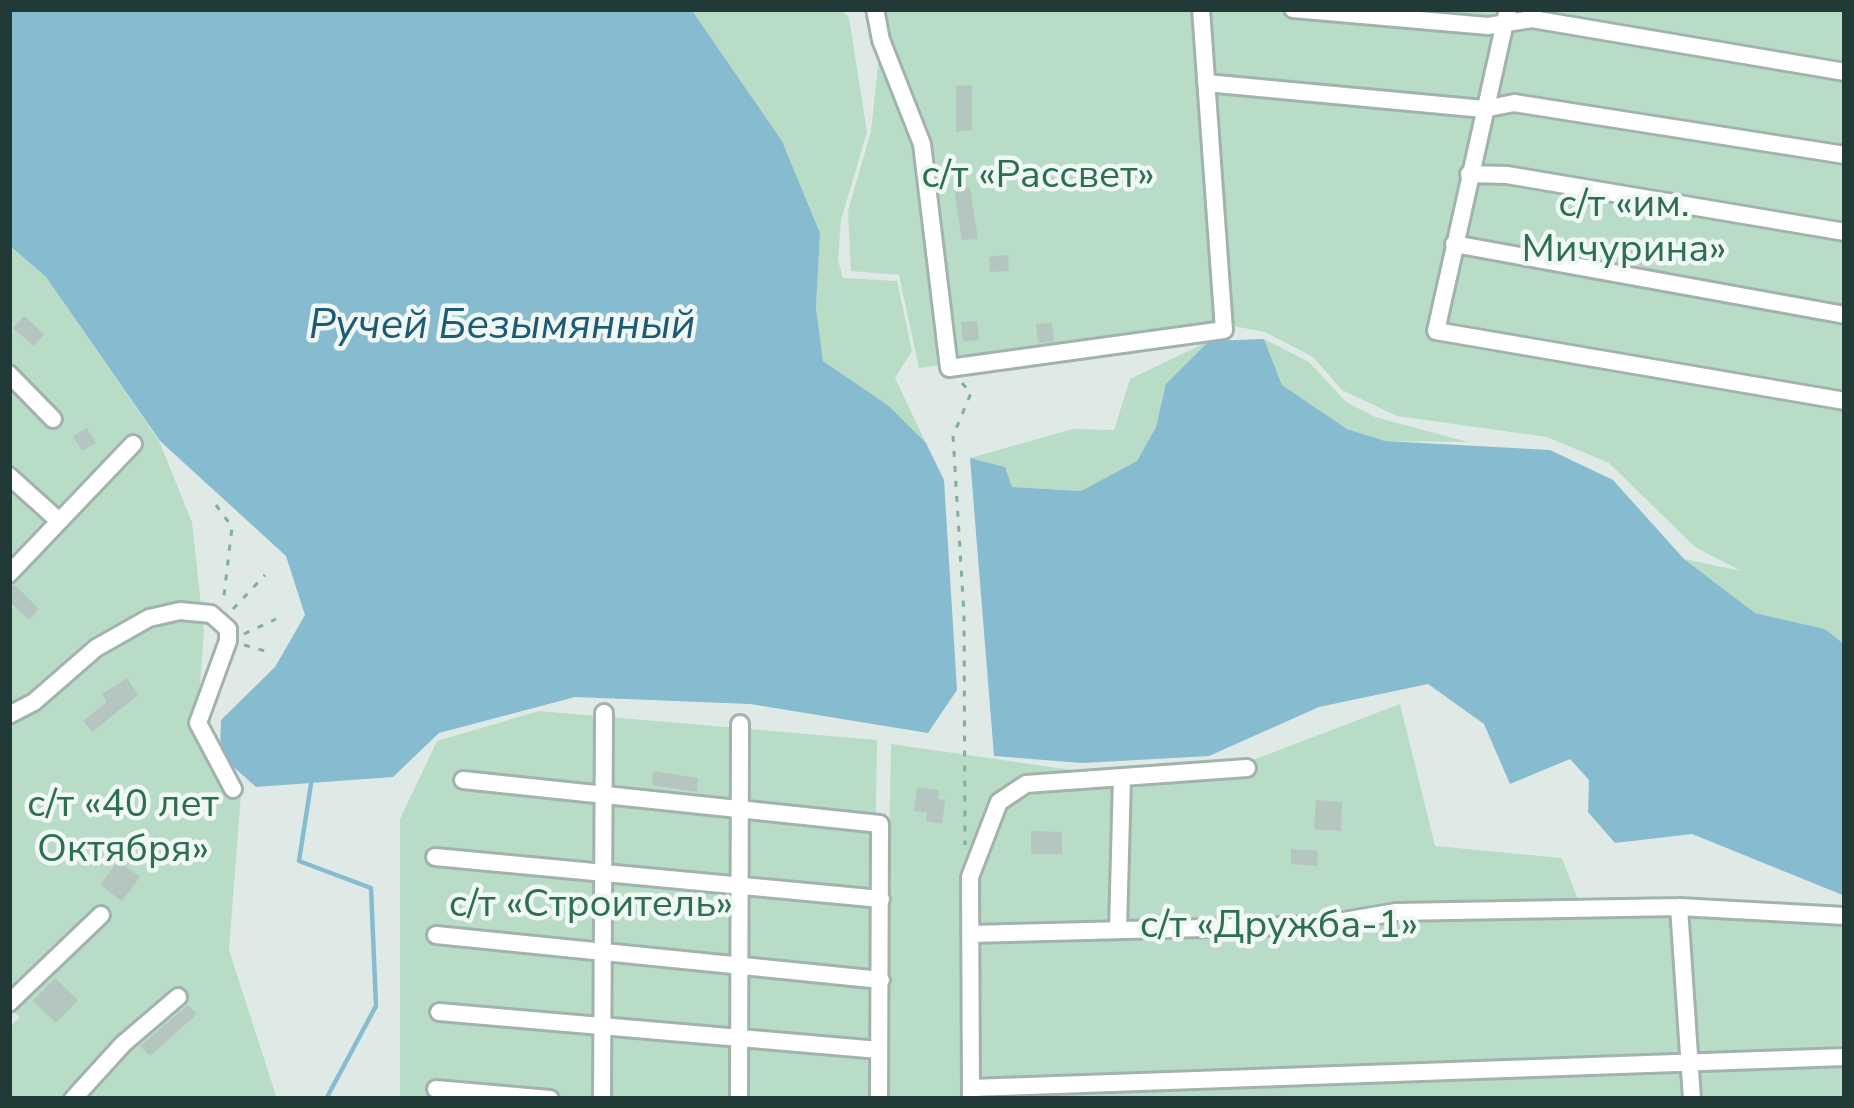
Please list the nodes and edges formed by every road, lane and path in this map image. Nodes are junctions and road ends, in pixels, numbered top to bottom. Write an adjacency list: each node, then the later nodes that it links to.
1 (875, 9): 13 (lane)
2 (1201, 9): 6 (lane)
3 (1293, 9): 4 (lane)
4 (1506, 15): 5 (lane); 7 (lane)
5 (1845, 72)
6 (1206, 83): 7 (lane); 13 (lane)
7 (1484, 109): 8 (lane); 9 (lane)
8 (1845, 154)
9 (1469, 174): 10 (lane); 11 (lane)
10 (1845, 232)
11 (1454, 244): 12 (lane); 15 (lane)
12 (1845, 315)
13 (949, 368): 30 (path)
14 (9, 374): 16 (lane)
15 (1845, 401)
16 (53, 419)
17 (133, 445): 20 (lane)
18 (9, 476): 20 (lane)
19 (216, 505): 24 (path)
20 (59, 520): 21 (lane)
21 (10, 571)
22 (265, 575): 24 (path)
23 (276, 620): 25 (path)
24 (222, 621): 25 (lane); 28 (lane)
25 (228, 641): 26 (path); 34 (lane)
26 (265, 651)
27 (604, 713): 35 (lane)
28 (9, 715)
29 (740, 724): 36 (lane)
30 (963, 730)
31 (1247, 768): 32 (lane)
32 (1122, 777): 44 (lane); 45 (lane)
33 (463, 780): 35 (lane)
34 (232, 789)
35 (603, 795): 36 (lane); 38 (lane)
36 (740, 809): 39 (lane); 40 (lane)
37 (435, 857): 38 (lane)
38 (603, 873): 39 (lane); 47 (lane)
39 (740, 886): 40 (lane); 48 (lane)
40 (881, 899): 49 (lane)
41 (1679, 907): 43 (lane); 44 (lane); 57 (lane)
42 (101, 915): 51 (lane)
43 (1845, 916)
44 (1118, 930): 45 (lane)
45 (970, 934): 59 (lane)
46 (436, 935): 47 (lane)
47 (603, 950): 48 (lane); 53 (lane)
48 (740, 966): 49 (lane); 54 (lane)
49 (881, 980): 55 (lane)
50 (178, 997): 60 (lane)
51 (10, 1001)
52 (439, 1012): 53 (lane)
53 (602, 1024): 54 (lane); 62 (lane)
54 (739, 1039): 55 (lane); 63 (lane)
55 (879, 1049): 64 (lane)
56 (1845, 1057): 57 (lane)
57 (1690, 1062): 59 (lane); 65 (lane)
58 (436, 1089): 61 (lane)
59 (971, 1093)
60 (73, 1099)
61 (550, 1099)
62 (602, 1099)
63 (739, 1099)
64 (879, 1099)
65 (1692, 1099)

